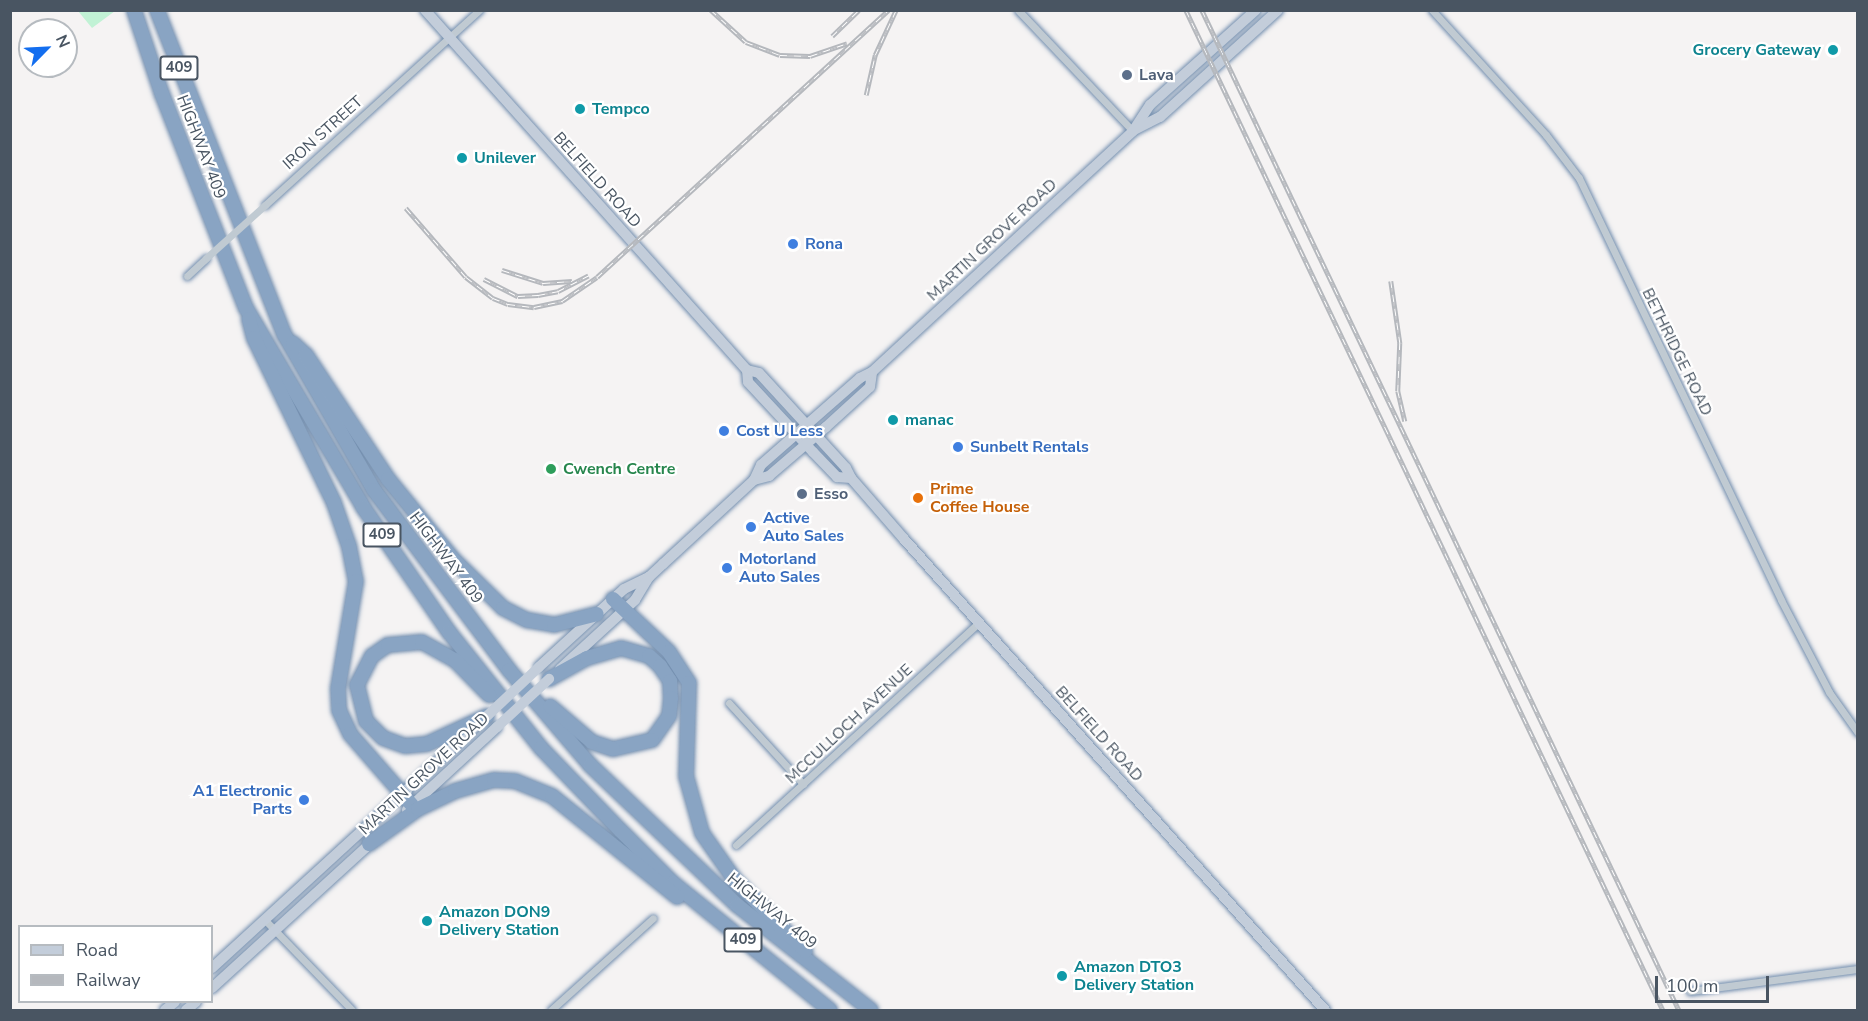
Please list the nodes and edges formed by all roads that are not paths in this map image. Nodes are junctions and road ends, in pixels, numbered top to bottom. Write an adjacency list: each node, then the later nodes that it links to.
1 (134, 10): 12 (highway, HIGHWAY 409 / 409)
2 (157, 10): 13 (highway, HIGHWAY 409 / 409)
3 (425, 10): 9 (main road, BELFIELD ROAD)
4 (479, 10): 9 (street, IRON STREET)
5 (1018, 10): 10 (street)
6 (1256, 10): 10 (main road, MARTIN GROVE ROAD)
7 (1278, 10): 10 (main road, MARTIN GROVE ROAD)
8 (1432, 10): 31 (street, BETHRIDGE ROAD)
9 (449, 37): 11 (street, IRON STREET, bridge); 14 (main road, BELFIELD ROAD)
10 (1133, 131): 15 (main road, MARTIN GROVE ROAD)
11 (187, 276)
12 (246, 308): 32 (highway, HIGHWAY 409 / 409); 34 (highway)
13 (284, 334): 25 (highway); 27 (highway, HIGHWAY 409 / 409)
14 (747, 370): 16 (main road, BELFIELD ROAD); 17 (main road, BELFIELD ROAD)
15 (872, 372): 16 (main road, MARTIN GROVE ROAD); 18 (main road, MARTIN GROVE ROAD)
16 (807, 425): 17 (main road, MARTIN GROVE ROAD); 18 (main road, BELFIELD ROAD)
17 (796, 434): 19 (main road, BELFIELD ROAD); 21 (main road, MARTIN GROVE ROAD)
18 (816, 435): 19 (main road, MARTIN GROVE ROAD); 20 (main road, BELFIELD ROAD)
19 (806, 445): 20 (main road, BELFIELD ROAD); 21 (main road, MARTIN GROVE ROAD)
20 (851, 478): 26 (main road, BELFIELD ROAD)
21 (754, 480): 22 (main road, MARTIN GROVE ROAD)
22 (649, 577): 23 (main road, MARTIN GROVE ROAD); 24 (main road, MARTIN GROVE ROAD)
23 (613, 599): 24 (highway); 25 (main road, MARTIN GROVE ROAD)
24 (624, 610): 28 (main road, MARTIN GROVE ROAD); 42 (highway)
25 (597, 614): 30 (main road, MARTIN GROVE ROAD, bridge)
26 (979, 622): 33 (street, MCCULLOCH AVENUE); 50 (main road, BELFIELD ROAD)
27 (509, 670): 28 (highway); 42 (highway, HIGHWAY 409 / 409)
28 (549, 679): 34 (main road, MARTIN GROVE ROAD, bridge)
29 (729, 703): 33 (street)
30 (487, 716): 32 (highway); 34 (main road, MARTIN GROVE ROAD)
31 (1857, 733)
32 (541, 748): 45 (highway, HIGHWAY 409 / 409)
33 (803, 784): 36 (street, MCCULLOCH AVENUE)
34 (407, 800): 35 (main road, MARTIN GROVE ROAD); 38 (main road, MARTIN GROVE ROAD)
35 (369, 844): 39 (main road, MARTIN GROVE ROAD); 45 (highway)
36 (736, 845)
37 (653, 918): 47 (street)
38 (265, 920): 39 (street); 40 (main road, MARTIN GROVE ROAD)
39 (276, 930): 43 (main road, MARTIN GROVE ROAD); 46 (street)
40 (213, 967)
41 (1857, 969): 44 (street)
42 (837, 985): 49 (highway, HIGHWAY 409 / 409)
43 (213, 987)
44 (1690, 991)
45 (813, 998): 48 (highway, HIGHWAY 409 / 409)
46 (352, 1011)
47 (551, 1011)
48 (830, 1011)
49 (871, 1011)
50 (1325, 1011)

